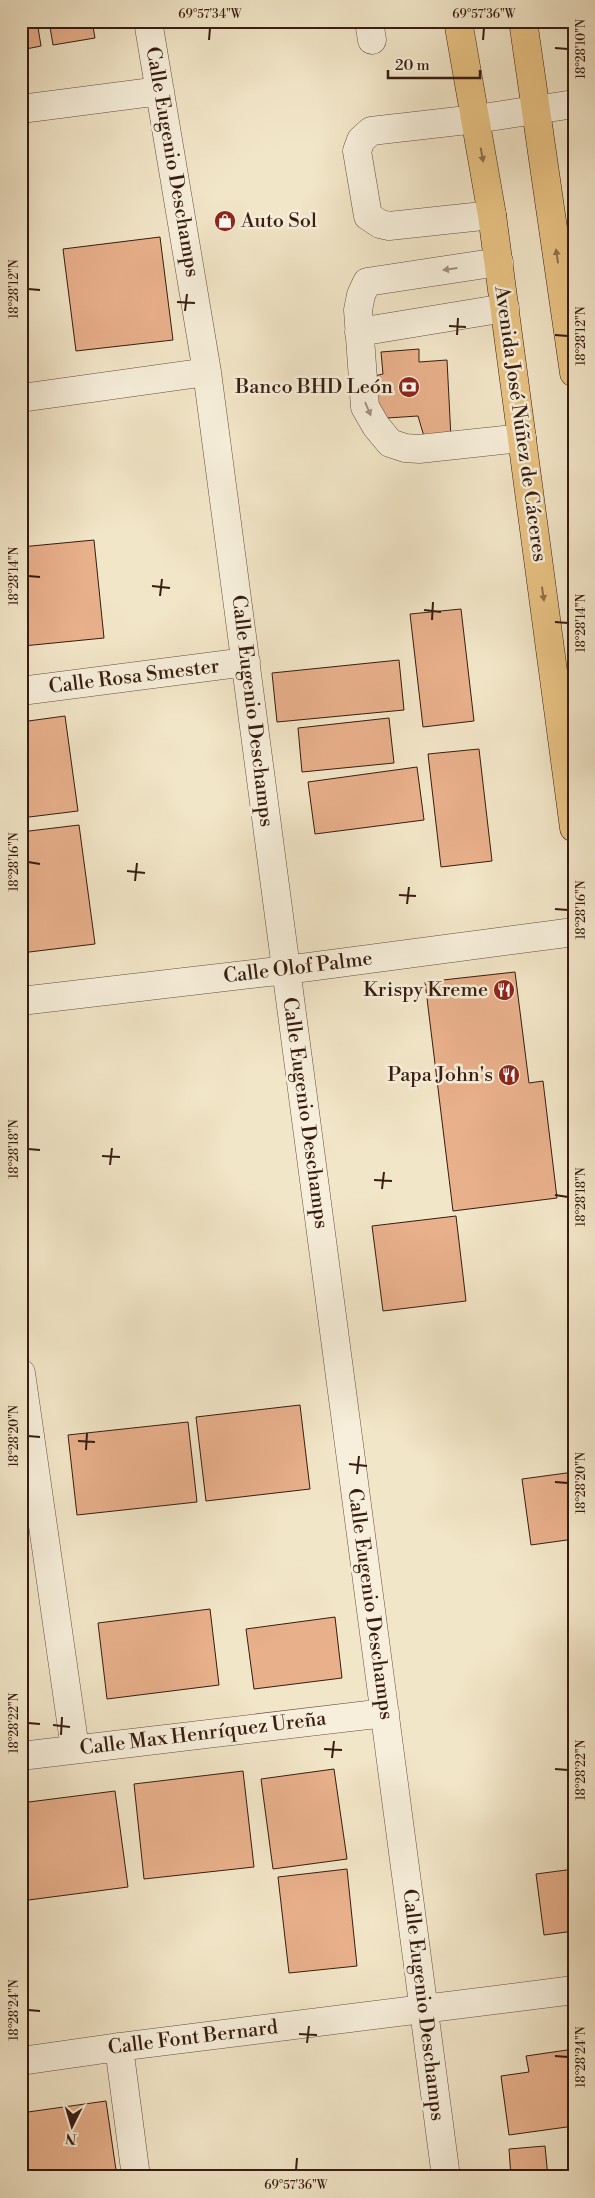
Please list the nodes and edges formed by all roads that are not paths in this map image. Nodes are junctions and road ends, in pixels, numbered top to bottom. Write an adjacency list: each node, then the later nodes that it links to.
1 (148, 21): 4 (street, Calle Eugenio Deschamps)
2 (458, 21): 8 (main road, Avenida José Núñez de Cáceres)
3 (523, 21): 7 (main road)
4 (160, 91): 6 (street); 13 (street, Calle Eugenio Deschamps)
5 (574, 104): 7 (street)
6 (21, 109)
7 (536, 110): 8 (street); 14 (main road, one-way to 7)
8 (476, 119): 9 (main road, Avenida José Núñez de Cáceres, one-way to 9); 9 (street)
9 (492, 215): 10 (main road, Avenida José Núñez de Cáceres)
10 (499, 262): 11 (main road, Avenida José Núñez de Cáceres); 12 (street, one-way to 12)
11 (504, 308): 12 (street); 16 (main road, Avenida José Núñez de Cáceres)
12 (359, 332): 16 (street, one-way to 16)
13 (207, 372): 15 (street); 17 (street, Calle Eugenio Deschamps)
14 (574, 373)
15 (21, 398)
16 (522, 438): 19 (main road, Avenida José Núñez de Cáceres, one-way to 19)
17 (246, 662): 18 (street, Calle Rosa Smester); 21 (street, Calle Eugenio Deschamps)
18 (21, 691)
19 (574, 828)
20 (574, 932): 21 (street, Calle Olof Palme)
21 (286, 970): 22 (street, Calle Olof Palme); 24 (street, Calle Eugenio Deschamps)
22 (21, 1001)
23 (21, 1373): 25 (street)
24 (385, 1712): 25 (street, Calle Max Henríquez Ureña); 28 (street, Calle Eugenio Deschamps)
25 (75, 1750): 26 (street, Calle Max Henríquez Ureña)
26 (21, 1756)
27 (574, 1990): 28 (street, Calle Font Bernard)
28 (424, 2010): 29 (street, Calle Font Bernard); 32 (street, Calle Eugenio Deschamps)
29 (119, 2047): 30 (street, Calle Font Bernard); 31 (street)
30 (21, 2061)
31 (136, 2177)
32 (446, 2177)

